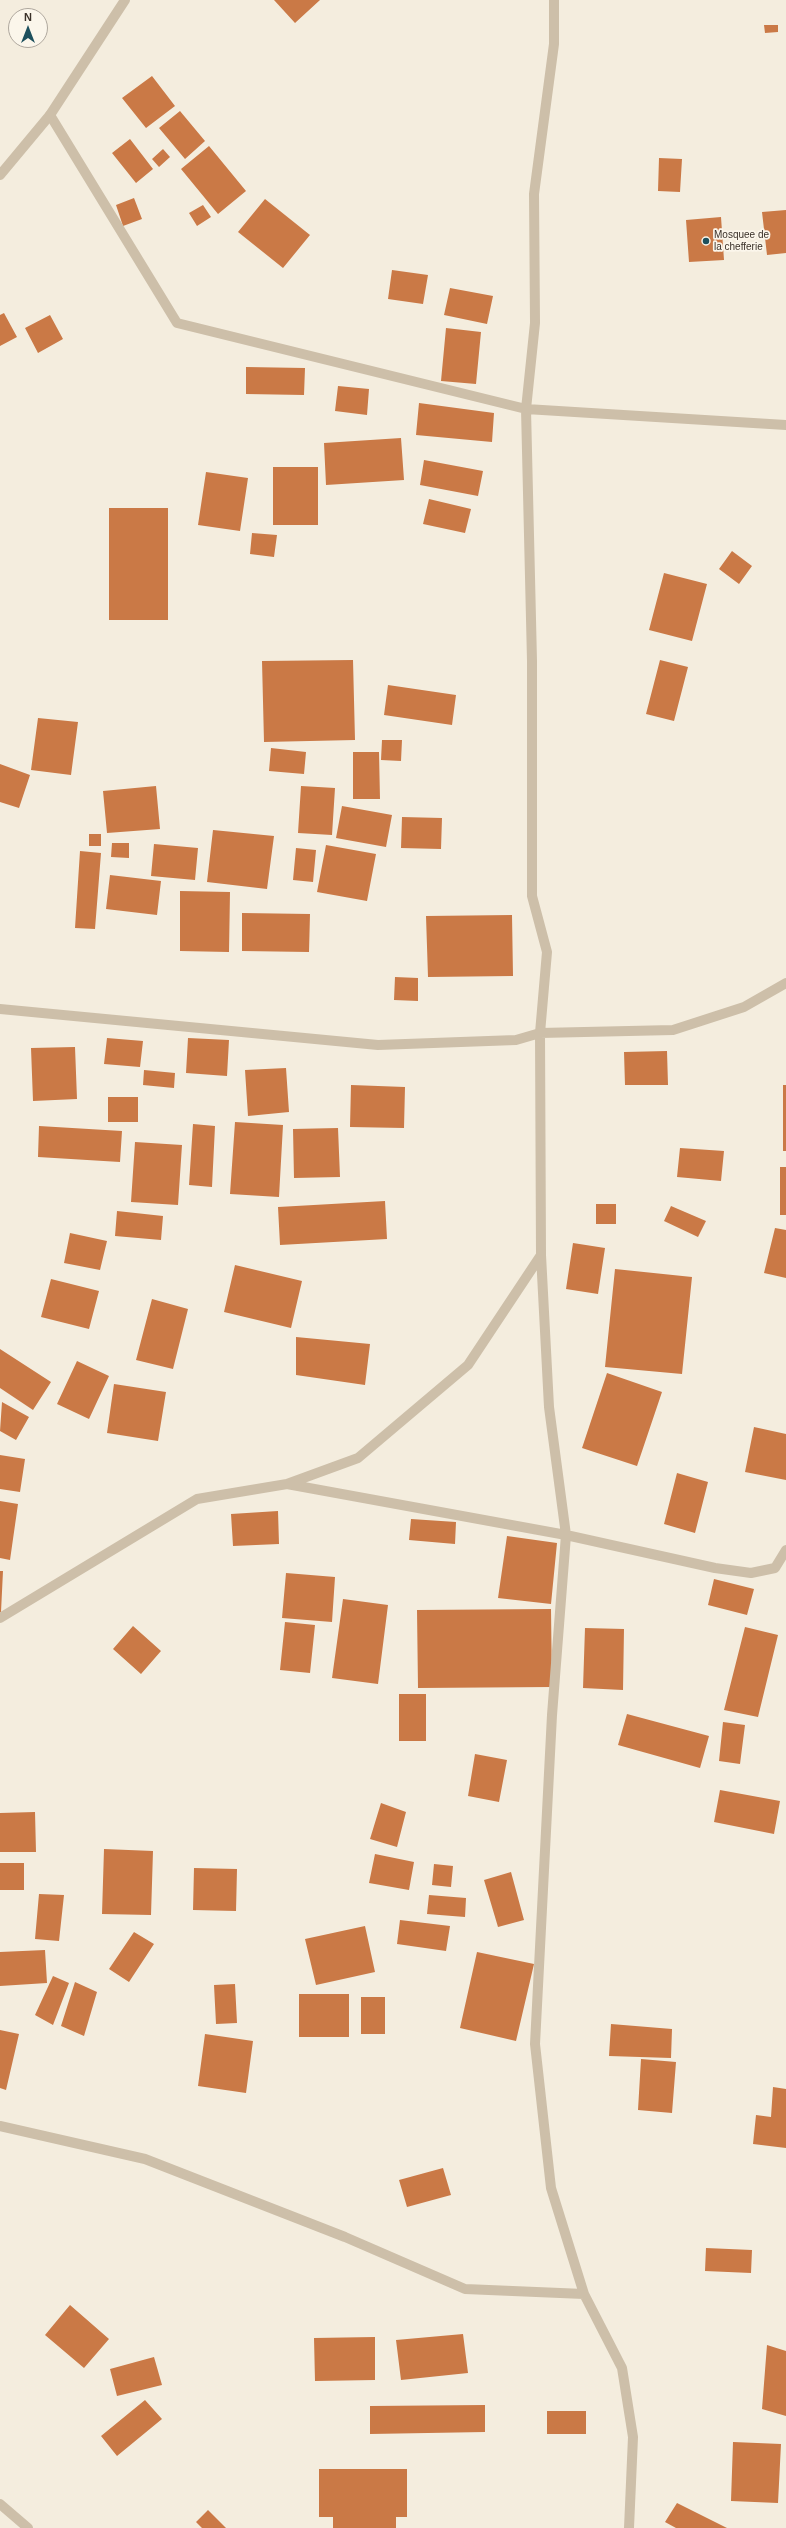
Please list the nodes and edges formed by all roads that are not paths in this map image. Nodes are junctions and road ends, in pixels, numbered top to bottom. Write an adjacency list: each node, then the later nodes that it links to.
1 (125, 0): 3 (street)
2 (554, 0): 5 (street)
3 (50, 115): 4 (street); 5 (street)
4 (0, 175)
5 (526, 410): 6 (street); 9 (street)
6 (786, 425)
7 (786, 983): 9 (street)
8 (0, 1009): 9 (street)
9 (540, 1033): 10 (street)
10 (540, 1255): 11 (street); 12 (street)
11 (287, 1484): 12 (street); 14 (street)
12 (566, 1535): 13 (street); 16 (street)
13 (786, 1550)
14 (0, 1618)
15 (0, 2126): 16 (street)
16 (584, 2294): 19 (street)
17 (0, 2504): 18 (street)
18 (28, 2528)
19 (629, 2528)

